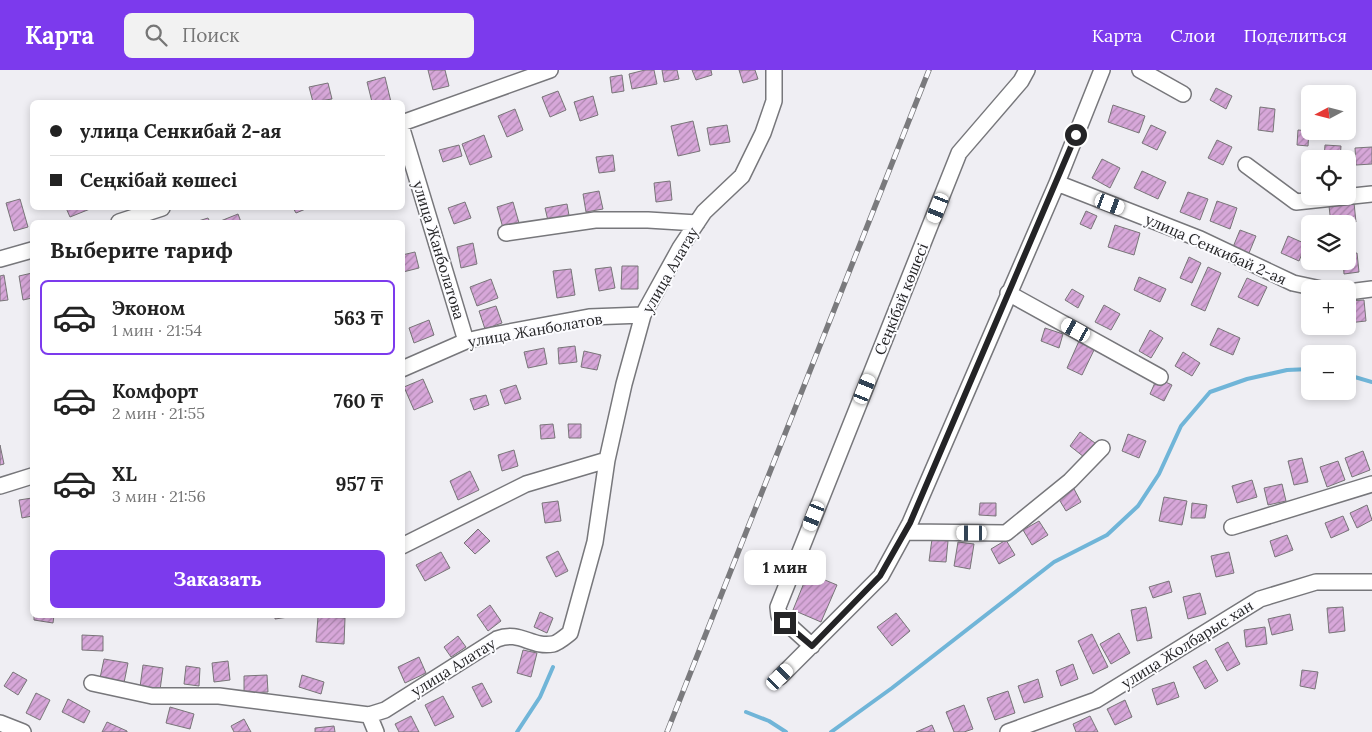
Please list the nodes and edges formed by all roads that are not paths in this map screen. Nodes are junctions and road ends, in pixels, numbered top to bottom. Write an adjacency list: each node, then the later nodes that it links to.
1 (550, 70): 7 (street)
2 (774, 70): 14 (street, улица Алатау)
3 (1027, 70): 35 (street, Сеңкібай көшесі)
4 (1102, 70): 10 (street)
5 (1140, 70): 6 (street)
6 (1183, 94)
7 (405, 122)
8 (405, 139): 23 (street, улица Жанболатова)
9 (1246, 166): 11 (street)
10 (1056, 183): 18 (street, улица Сенкибай 2-ая); 21 (street)
11 (1372, 194)
12 (156, 210): 13 (street)
13 (125, 220)
14 (697, 223): 15 (street); 22 (street, улица Алатау)
15 (506, 233)
16 (30, 251): 17 (street)
17 (0, 259)
18 (1301, 285)
19 (1372, 289): 20 (street)
20 (1356, 291)
21 (1008, 293): 25 (street); 32 (street)
22 (643, 315): 23 (street, улица Жанболатов); 27 (street, улица Алатау)
23 (466, 341): 24 (street, улица Жанболатов)
24 (405, 368)
25 (1160, 377)
26 (1102, 448): 32 (street)
27 (607, 460): 33 (street); 38 (street, улица Алатау)
28 (30, 477): 30 (street)
29 (1372, 484): 31 (street)
30 (0, 486)
31 (1232, 528)
32 (905, 532): 35 (street)
33 (405, 544)
34 (1372, 582): 42 (street, улица Жолбарыс хан)
35 (812, 646): 36 (street)
36 (780, 677)
37 (92, 683): 38 (street)
38 (369, 715): 41 (street)
39 (0, 723): 40 (street)
40 (23, 732)
41 (376, 732)
42 (1008, 732)

